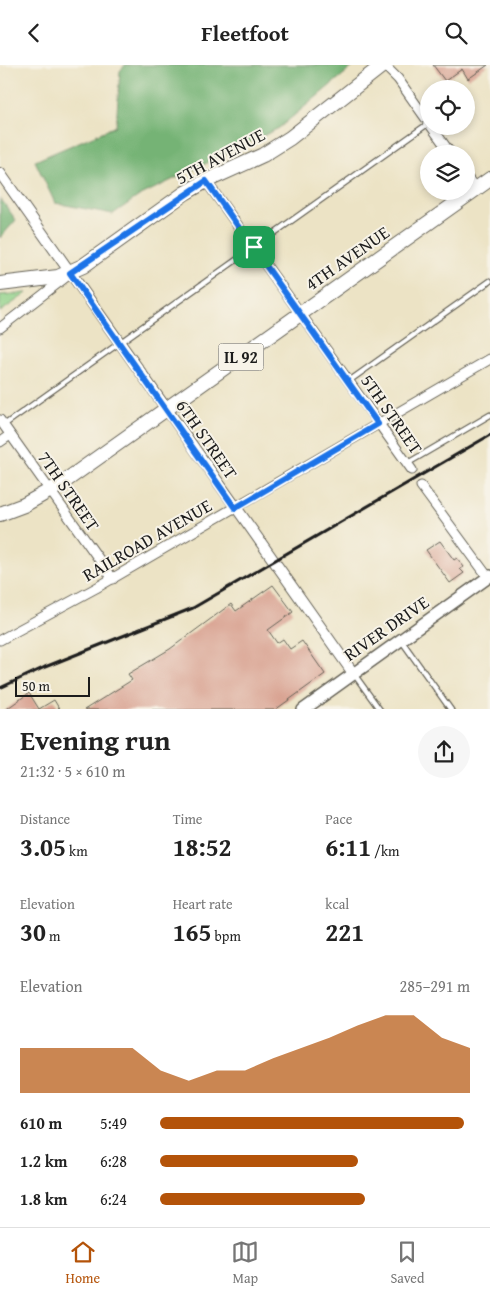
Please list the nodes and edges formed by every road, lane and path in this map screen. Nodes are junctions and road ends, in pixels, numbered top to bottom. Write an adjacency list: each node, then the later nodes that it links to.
1 (383, 65): 2 (street); 6 (main road, 5TH AVENUE)
2 (420, 110)
3 (420, 129): 8 (lane)
4 (0, 173): 9 (street, 6TH STREET)
5 (490, 179): 7 (main road, 4TH AVENUE / IL 92)
6 (206, 181): 8 (street, 5TH STREET); 9 (main road, 5TH AVENUE)
7 (476, 189): 12 (main road, 4TH AVENUE / IL 92)
8 (254, 247): 12 (street, 5TH STREET); 14 (lane)
9 (70, 273): 11 (main road, 5TH AVENUE); 13 (street, 5TH AVENUE); 14 (street, 6TH STREET)
10 (490, 281): 16 (lane)
11 (0, 284)
12 (301, 314): 16 (street, 5TH STREET); 17 (main road, 4TH AVENUE / IL 92)
13 (0, 328)
14 (119, 342): 17 (street, 6TH STREET); 19 (lane)
15 (490, 359): 20 (street, RAILROAD AVENUE)
16 (349, 381): 20 (street, 5TH STREET)
17 (167, 409): 25 (main road, 4TH AVENUE / IL 92); 26 (street, 6TH STREET)
18 (490, 415): 23 (lane)
19 (2, 423): 21 (street, 7TH STREET)
20 (378, 424): 23 (street, 5TH STREET); 26 (street, RAILROAD AVENUE)
21 (10, 435): 22 (street); 25 (street, 7TH STREET)
22 (0, 442)
23 (409, 467)
24 (421, 485): 28 (street)
25 (49, 492): 27 (main road, 4TH AVENUE / IL 92); 29 (street, 7TH STREET)
26 (235, 508): 29 (street, RAILROAD AVENUE); 32 (street, 6TH STREET)
27 (0, 514)
28 (489, 576): 30 (main road, RIVER DRIVE)
29 (112, 579): 31 (street, RAILROAD AVENUE)
30 (401, 639): 32 (main road, RIVER DRIVE); 35 (lane)
31 (0, 640)
32 (353, 673): 33 (main road, RIVER DRIVE); 34 (lane)
33 (303, 709)
34 (380, 709)
35 (451, 709)

